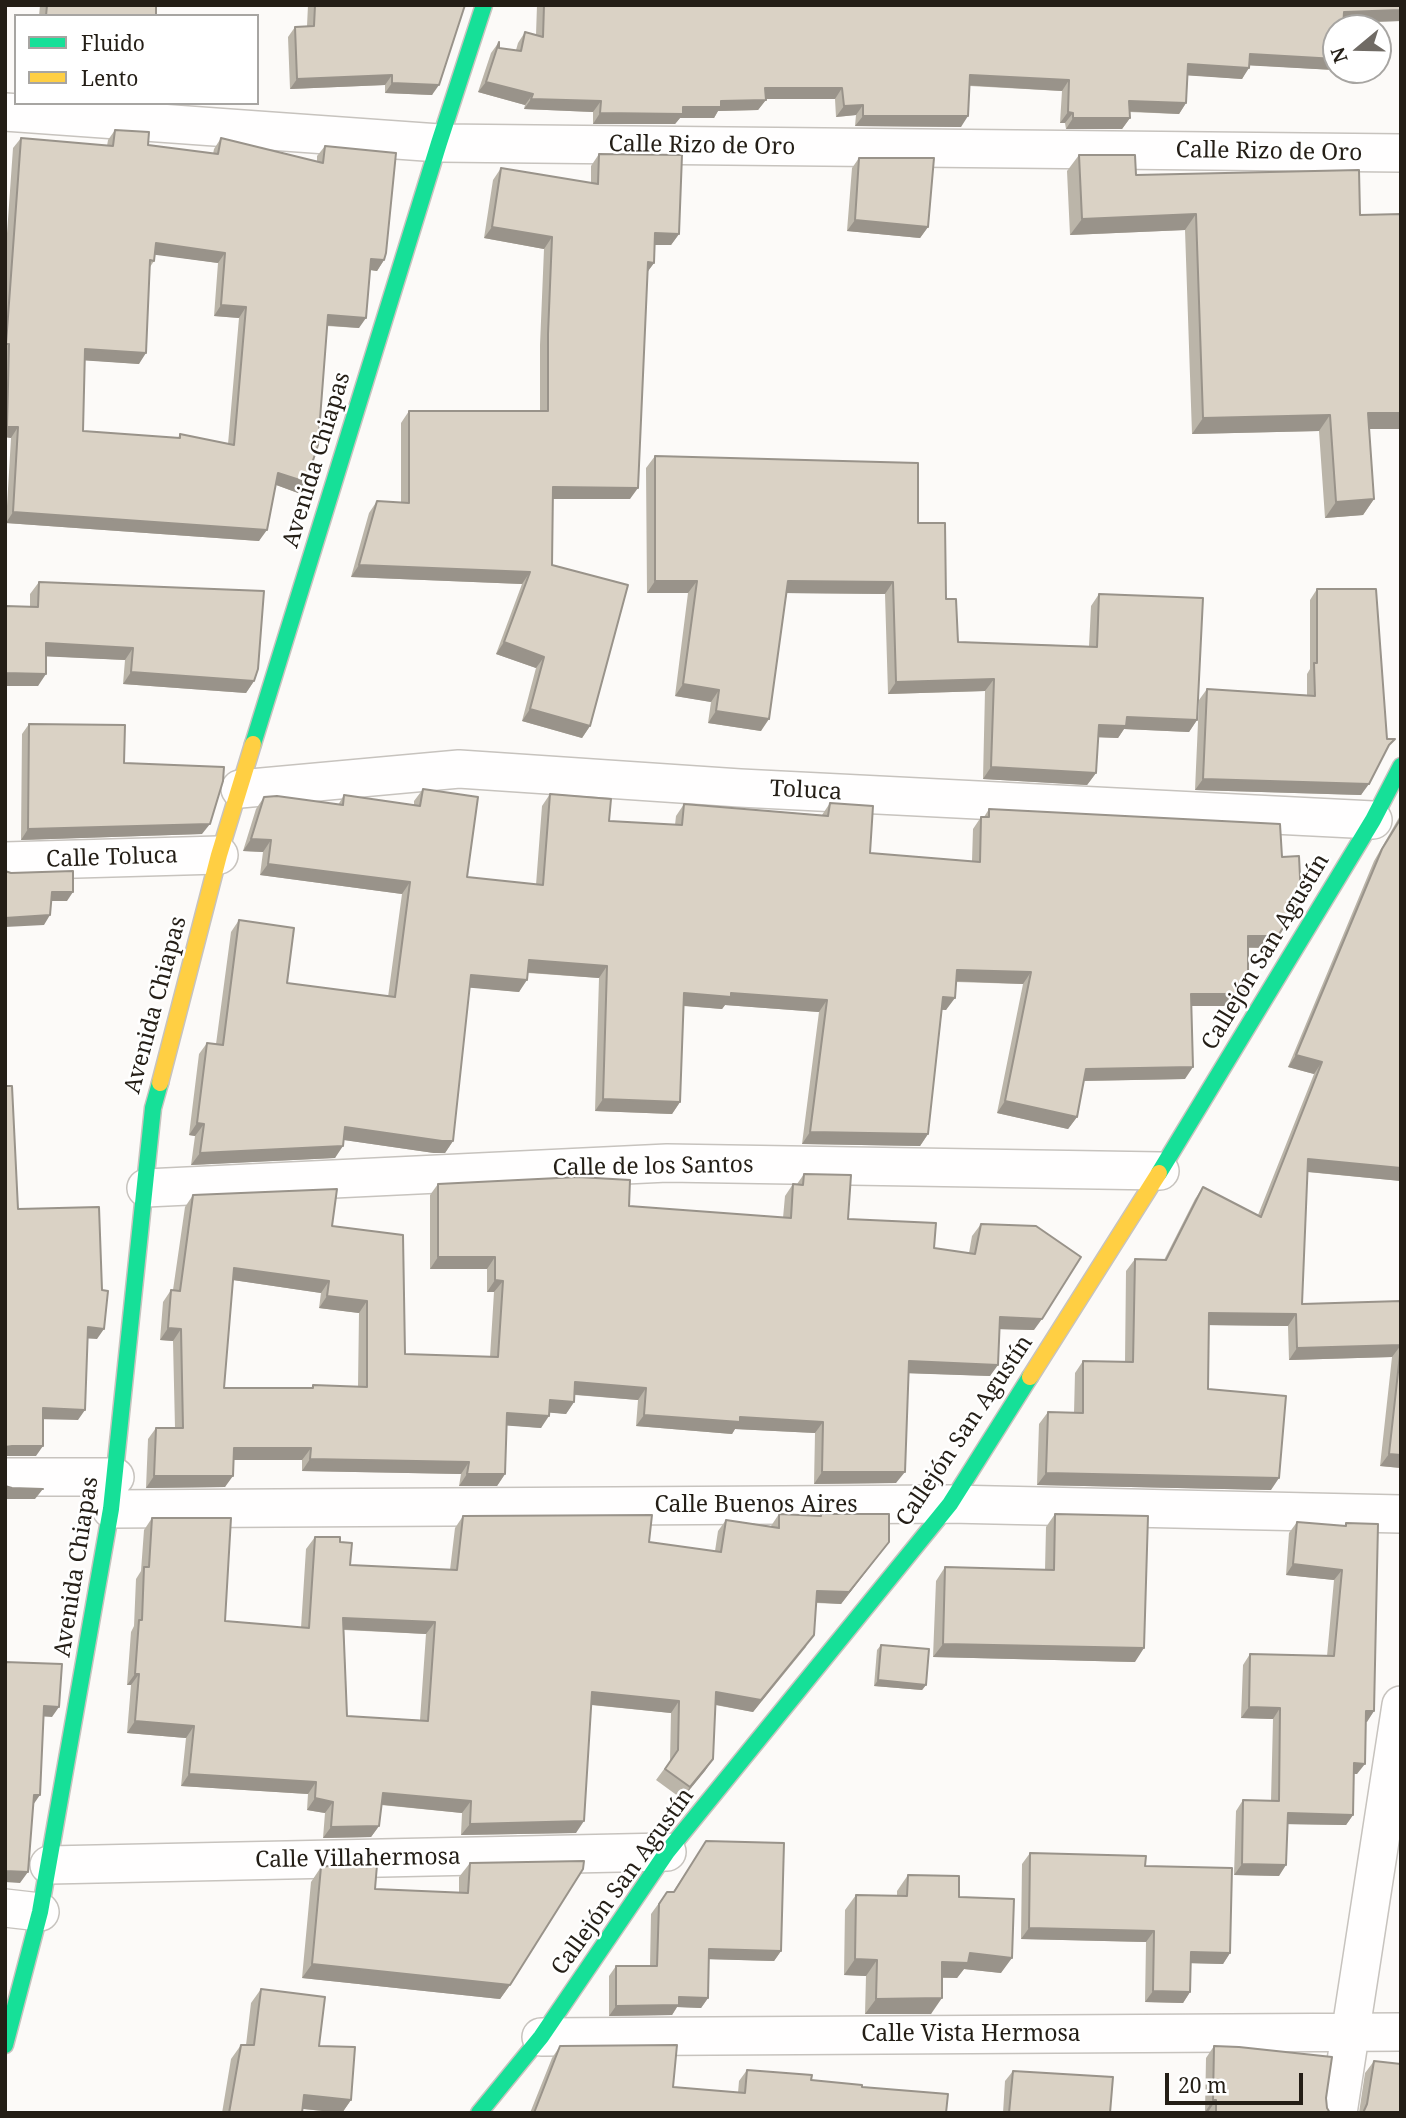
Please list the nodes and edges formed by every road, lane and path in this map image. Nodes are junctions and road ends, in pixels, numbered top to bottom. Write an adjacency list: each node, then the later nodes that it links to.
1 (484, 5): 3 (street, Avenida Chiapas)
2 (5, 112): 3 (street, Calle Rizo de Oro)
3 (439, 142): 4 (street, Calle Rizo de Oro); 6 (street, Avenida Chiapas)
4 (1401, 153)
5 (1401, 766): 7 (street, Callejón San Agustín)
6 (240, 789): 7 (street, Toluca); 8 (street, Avenida Chiapas)
7 (1373, 820): 10 (street, Callejón San Agustín)
8 (219, 855): 9 (street, Calle Toluca); 11 (street, Avenida Chiapas)
9 (5, 861)
10 (1160, 1171): 11 (street, Calle de los Santos); 14 (street, Callejón San Agustín)
11 (146, 1188): 13 (street, Avenida Chiapas)
12 (5, 1477): 13 (street, Calle Buenos Aires)
13 (113, 1493): 14 (street, Calle Buenos Aires); 18 (street, Avenida Chiapas)
14 (950, 1504): 15 (street, Calle Buenos Aires); 17 (street, Callejón San Agustín)
15 (1401, 1514)
16 (1399, 1723): 21 (street)
17 (667, 1852): 18 (street, Calle Villahermosa); 22 (street, Callejón San Agustín)
18 (49, 1866): 19 (street, Avenida Chiapas)
19 (23, 1910): 23 (street, Avenida Chiapas)
20 (1401, 2032): 21 (street, Calle Vista Hermosa)
21 (1351, 2033): 22 (street, Calle Vista Hermosa); 25 (street)
22 (541, 2037): 24 (street, Callejón San Agustín)
23 (5, 2045)
24 (480, 2113)
25 (1338, 2113)

